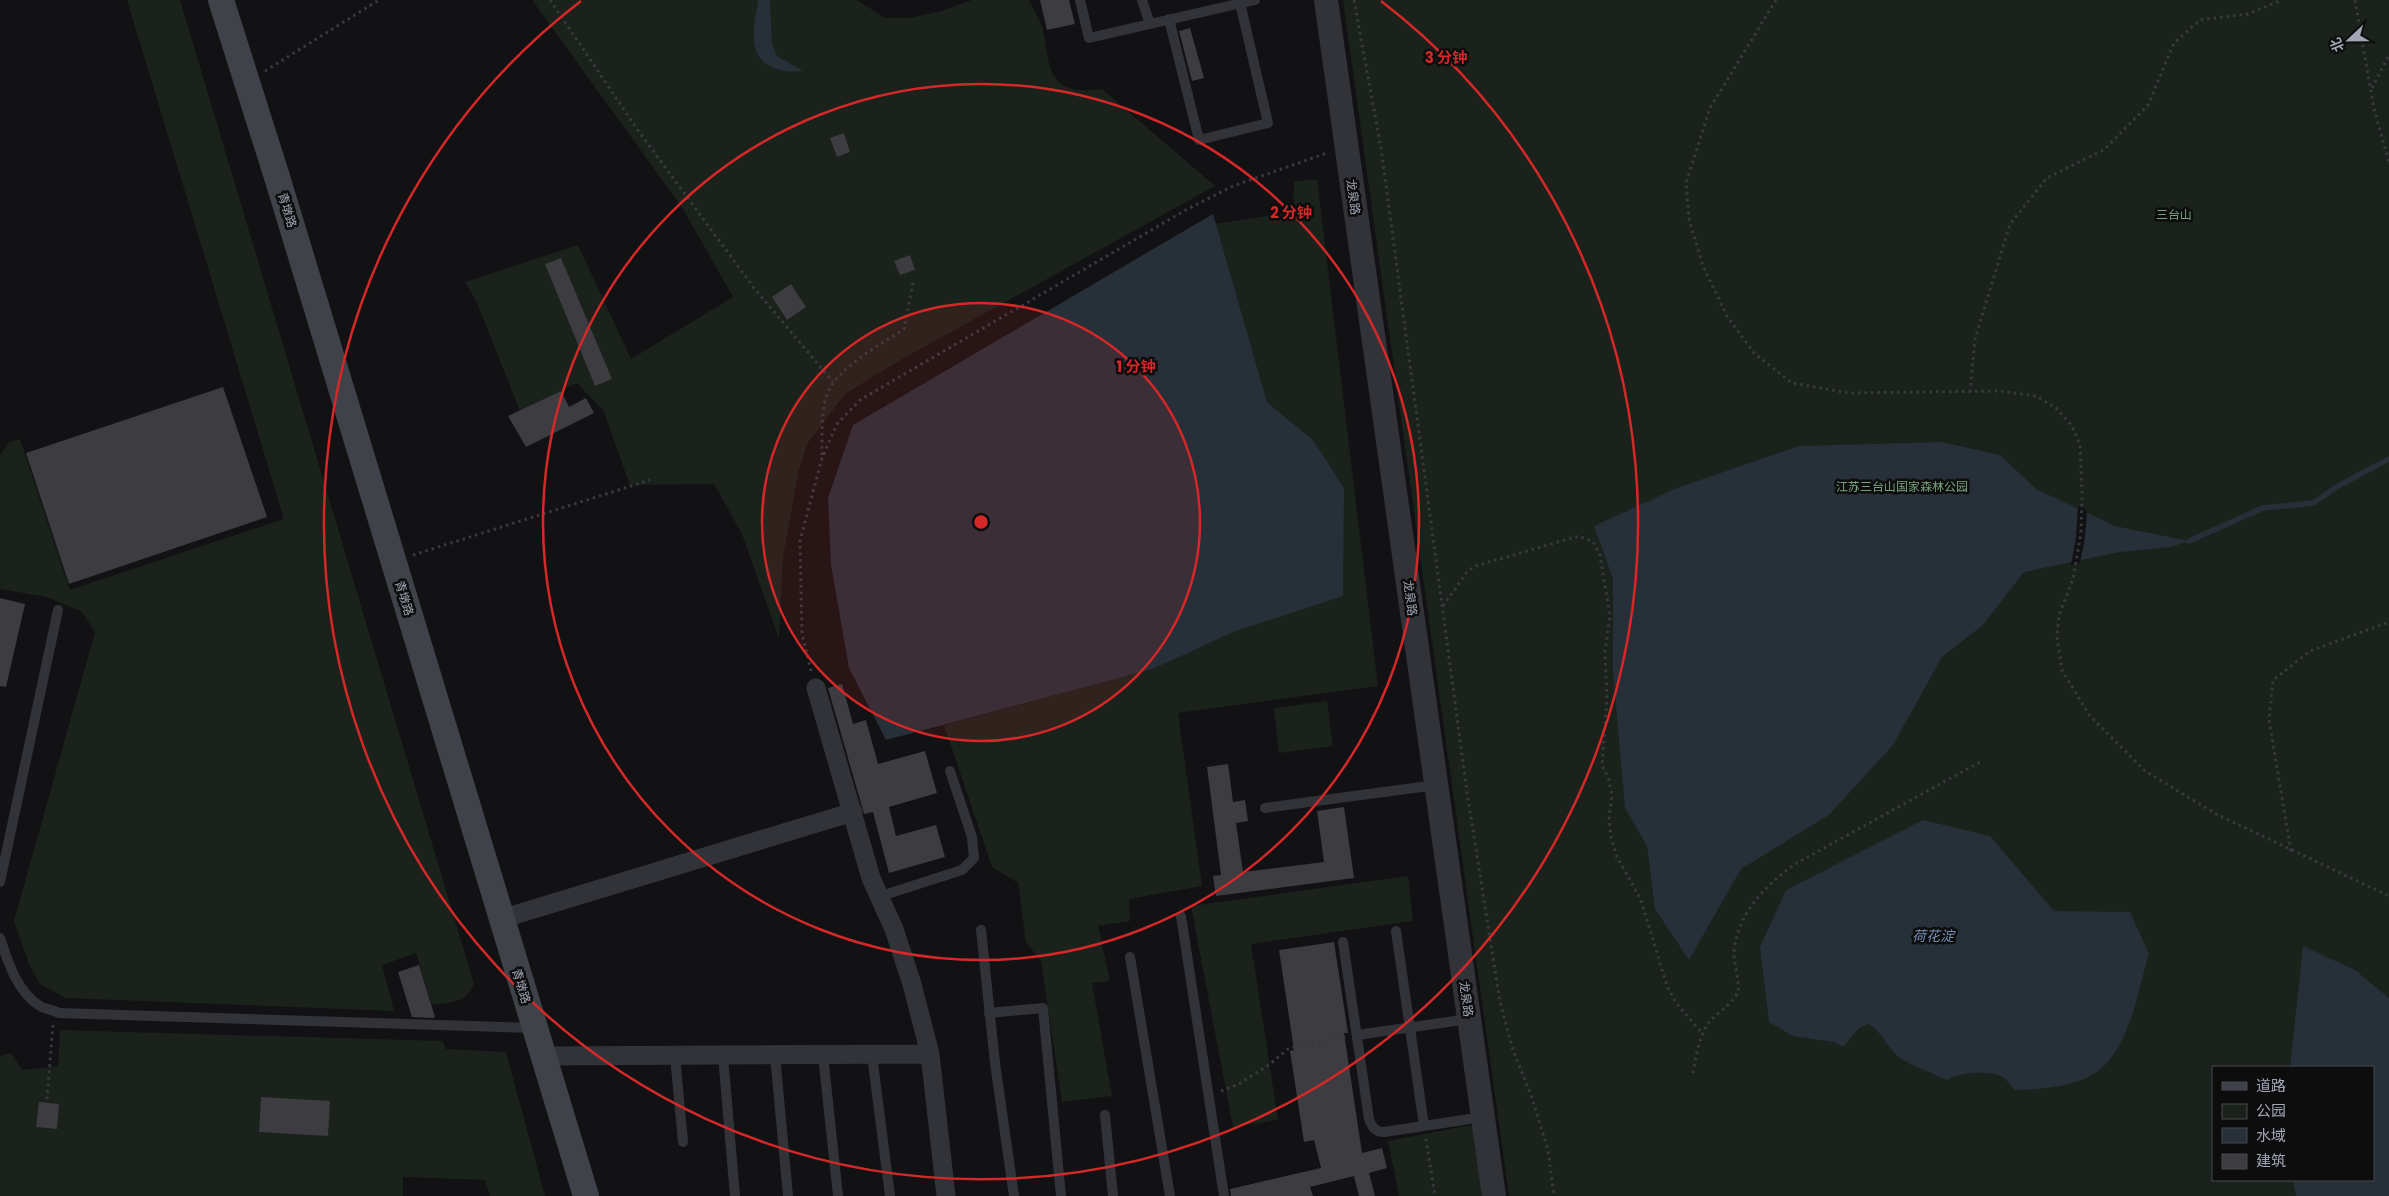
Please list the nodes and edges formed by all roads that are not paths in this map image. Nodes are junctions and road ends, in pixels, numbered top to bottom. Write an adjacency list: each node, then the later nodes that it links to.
1 (221, 0): 18 (main road, 青墩路)
2 (1080, 0): 8 (lane)
3 (1142, 0): 8 (lane)
4 (1255, 0): 6 (lane)
5 (1326, 0): 12 (street, 龙泉路)
6 (1240, 3): 7 (lane); 7 (lane)
7 (1169, 20): 8 (lane)
8 (1150, 24)
9 (58, 610): 15 (lane)
10 (816, 688): 14 (street)
11 (950, 771): 16 (lane)
12 (1436, 785): 13 (lane); 25 (street, 龙泉路)
13 (1265, 808)
14 (853, 812): 16 (street); 18 (street)
15 (0, 882)
16 (881, 896): 29 (street)
17 (1181, 916): 50 (lane)
18 (501, 919): 27 (main road, 青墩路)
19 (981, 930): 24 (lane)
20 (1396, 931): 26 (lane)
21 (0, 938): 27 (lane)
22 (1343, 942): 28 (lane)
23 (1130, 958): 49 (lane)
24 (989, 1013): 46 (lane); 47 (lane)
25 (1469, 1019): 26 (lane); 37 (street, 龙泉路)
26 (1410, 1027): 28 (lane); 38 (lane)
27 (534, 1028): 33 (main road, 青墩路)
28 (1357, 1035): 38 (lane)
29 (930, 1054): 32 (street); 45 (street)
30 (775, 1055): 31 (street); 35 (street); 42 (lane)
31 (823, 1055): 32 (street); 43 (lane)
32 (872, 1055): 44 (lane)
33 (542, 1056): 34 (street); 40 (main road, 青墩路)
34 (675, 1056): 35 (street); 39 (lane)
35 (724, 1056): 41 (lane)
36 (1104, 1115): 48 (lane)
37 (1483, 1117): 38 (lane); 51 (street, 龙泉路)
38 (1424, 1126)
39 (682, 1142)
40 (586, 1196)
41 (735, 1196)
42 (788, 1196)
43 (838, 1196)
44 (890, 1196)
45 (946, 1196)
46 (1014, 1196)
47 (1061, 1196)
48 (1114, 1196)
49 (1170, 1196)
50 (1224, 1196)
51 (1494, 1196)

